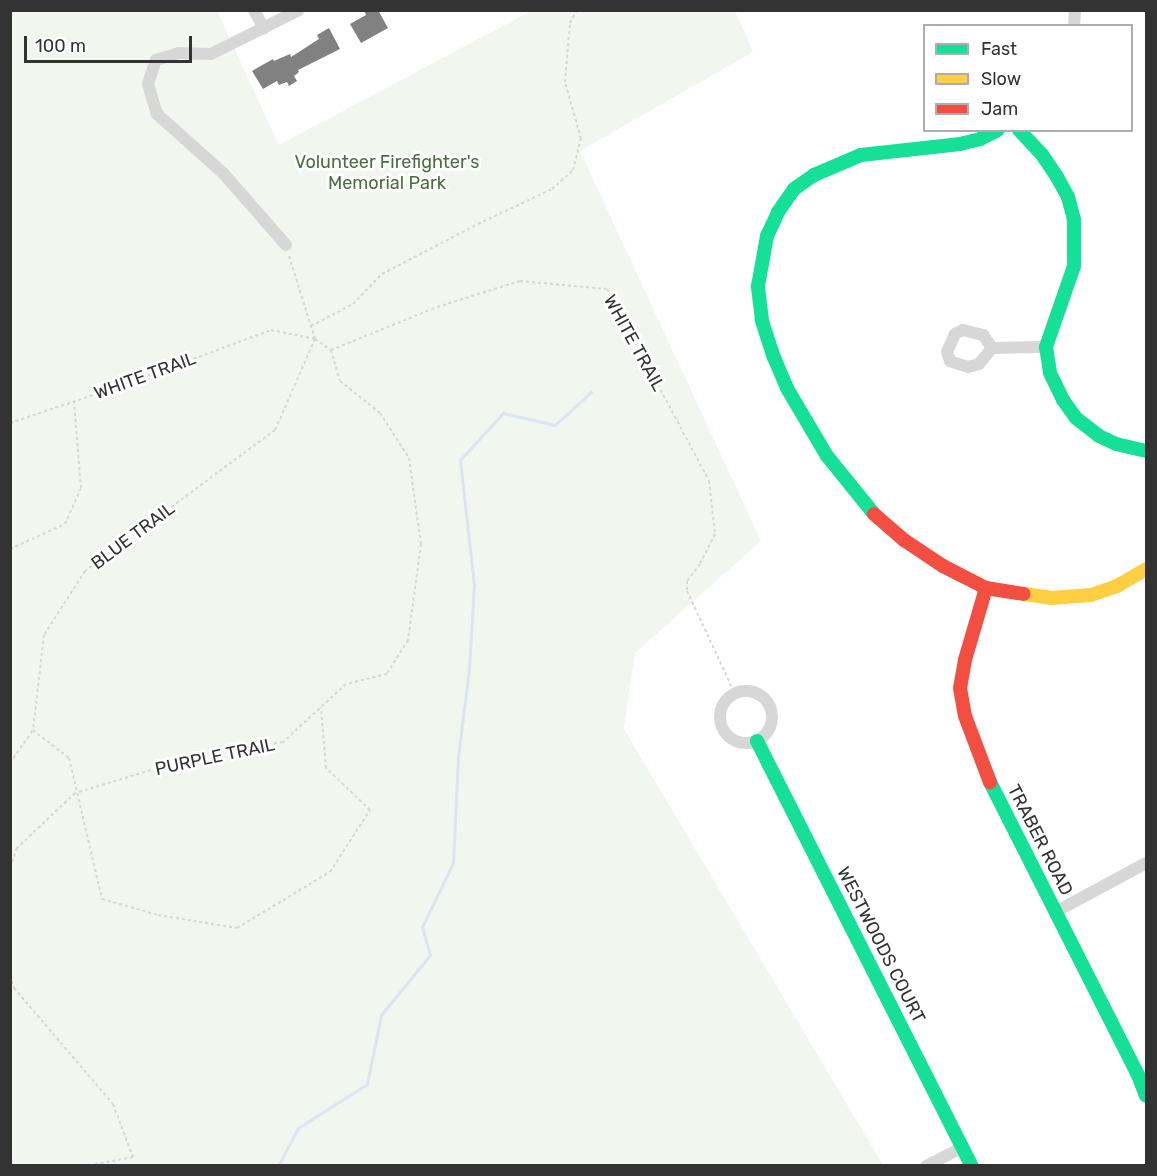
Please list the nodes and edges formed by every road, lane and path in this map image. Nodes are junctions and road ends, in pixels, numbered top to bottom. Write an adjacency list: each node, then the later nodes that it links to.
1 (254, 10): 4 (street)
2 (299, 10): 4 (street)
3 (577, 10): 8 (path)
4 (264, 29): 7 (street)
5 (994, 132): 18 (street)
6 (1021, 132): 10 (street)
7 (286, 245): 8 (path)
8 (311, 326): 9 (path)
9 (315, 339): 12 (path); 13 (path, WHITE TRAIL); 21 (path, BLUE TRAIL)
10 (1046, 347): 11 (street); 15 (street)
11 (992, 348)
12 (332, 350): 19 (path, WHITE TRAIL); 20 (path, PURPLE TRAIL)
13 (74, 402): 14 (path, WHITE TRAIL); 16 (path)
14 (10, 423)
15 (1146, 451)
16 (10, 549)
17 (1146, 569): 18 (street)
18 (986, 588): 27 (street, TRABER ROAD)
19 (735, 694): 22 (street); 22 (street)
20 (321, 707): 24 (path, PURPLE TRAIL); 24 (path)
21 (33, 730): 23 (path); 24 (path)
22 (757, 741): 31 (street, WESTWOODS COURT)
23 (10, 763)
24 (75, 793): 26 (path, PURPLE TRAIL)
25 (1146, 863): 27 (street)
26 (10, 867)
27 (1057, 910): 29 (street, TRABER ROAD)
28 (10, 975): 32 (path)
29 (1142, 1073): 30 (street, TRABER ROAD)
30 (1146, 1096)
31 (963, 1147): 33 (street); 34 (street, WESTWOODS COURT)
32 (86, 1166)
33 (926, 1166)
34 (972, 1166)

